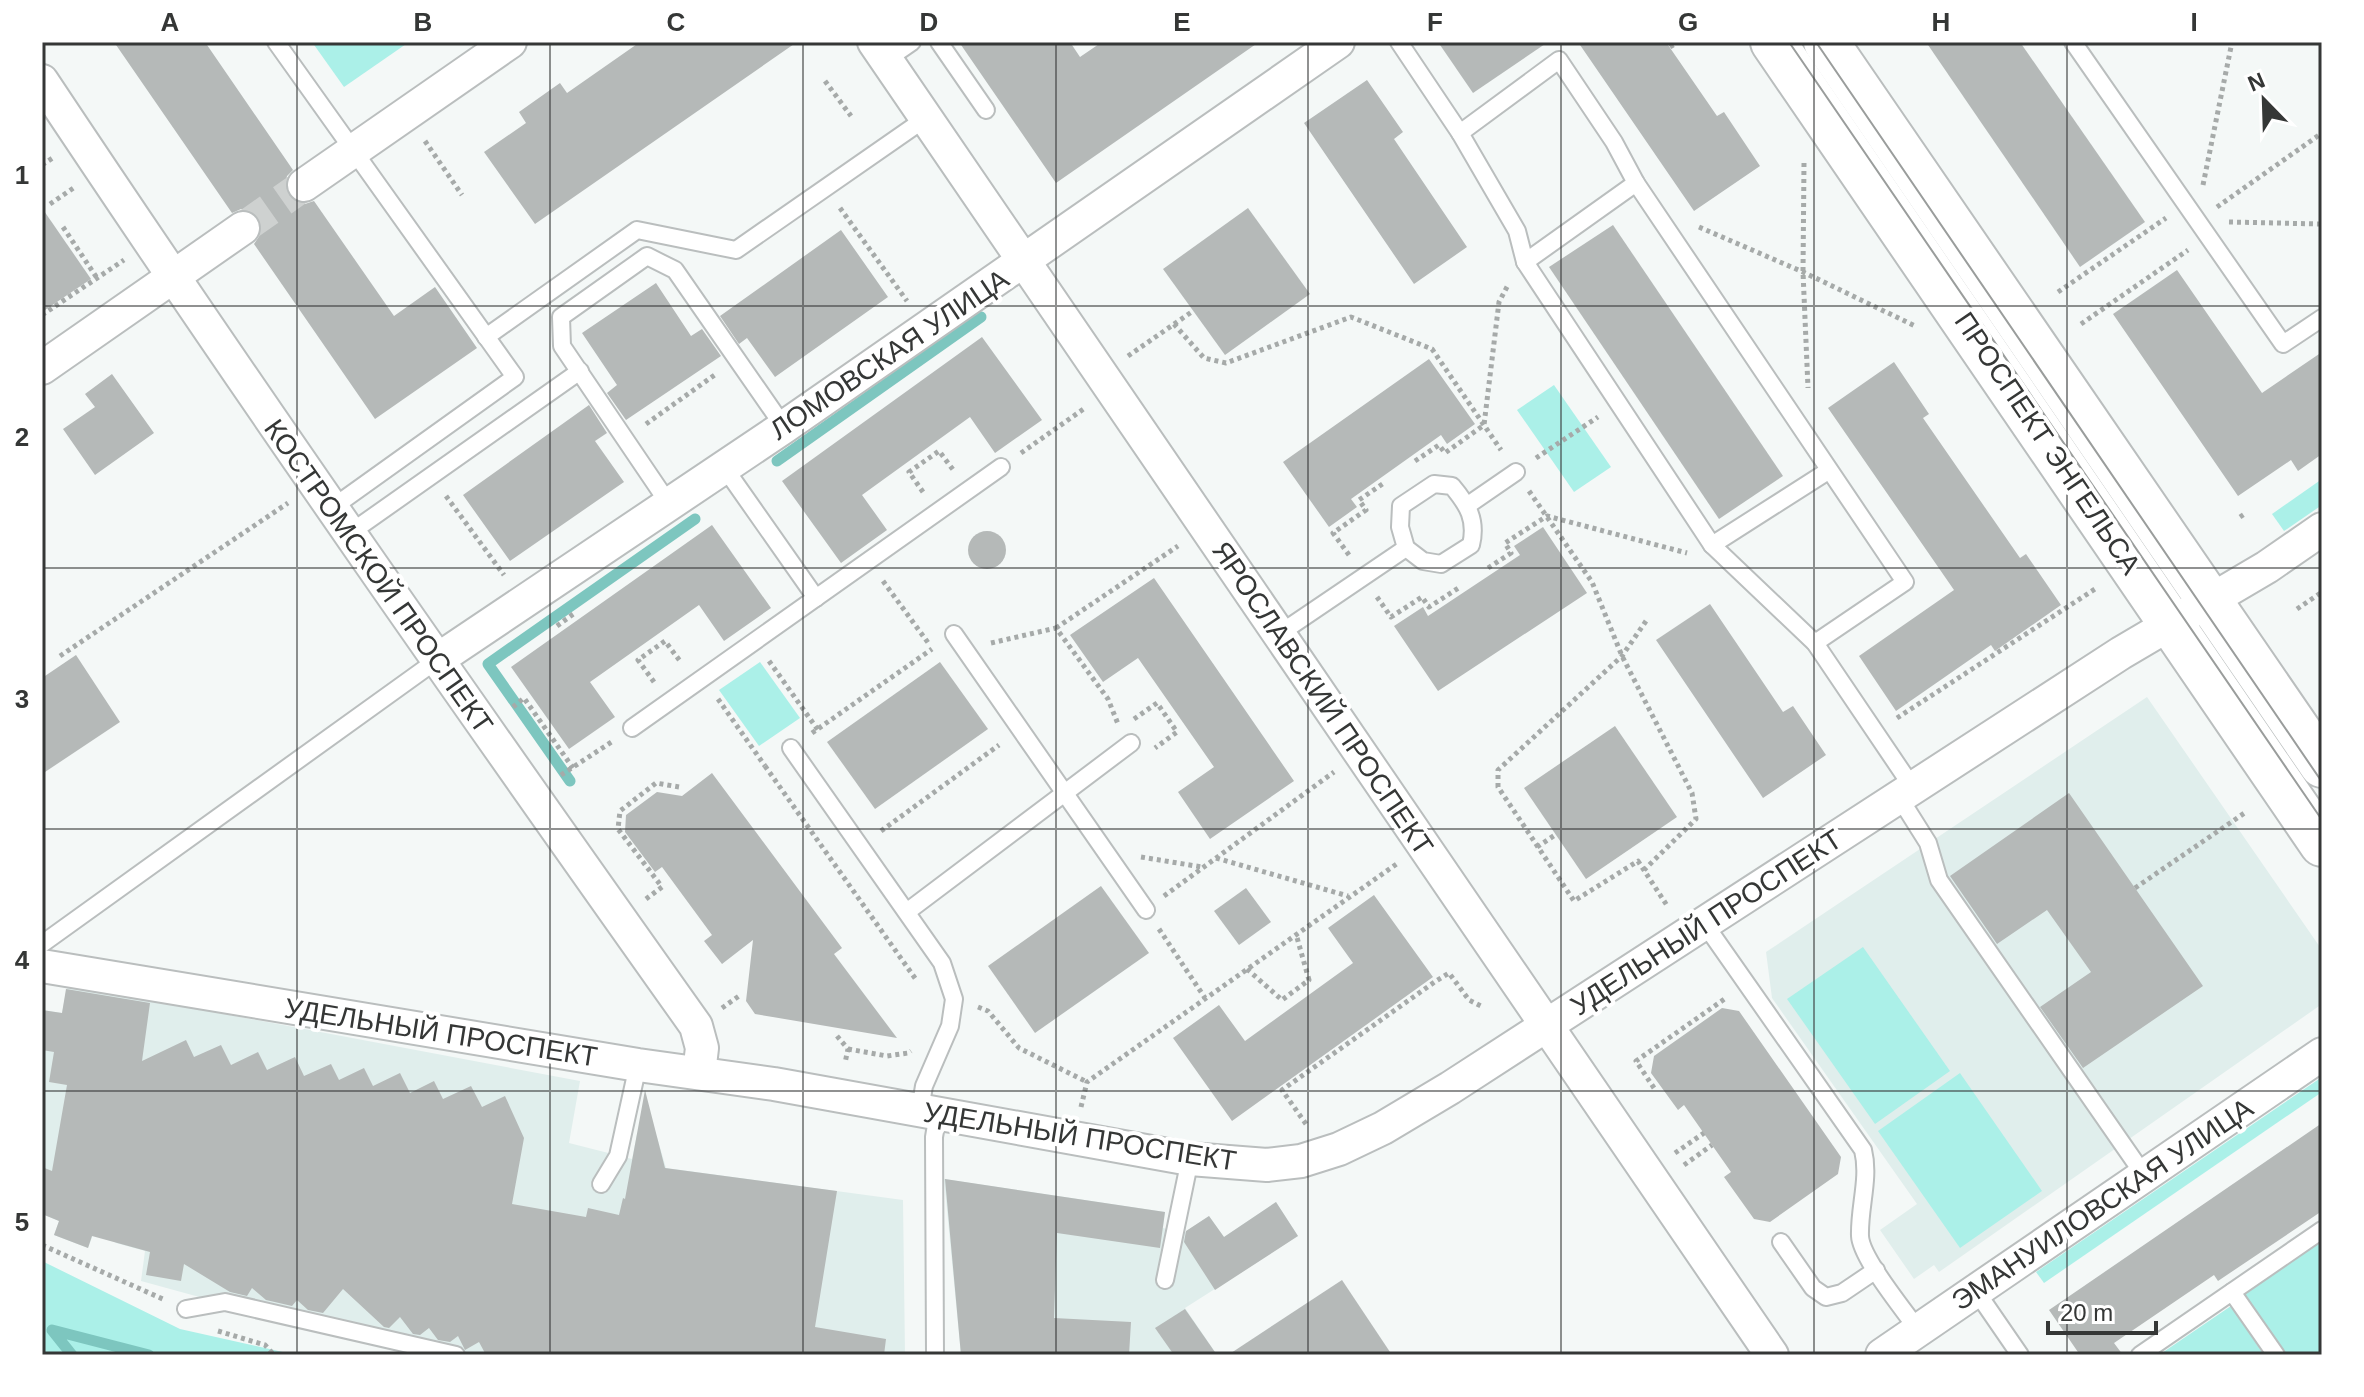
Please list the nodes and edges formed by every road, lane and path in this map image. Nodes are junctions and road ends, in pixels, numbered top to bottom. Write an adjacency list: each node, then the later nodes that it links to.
1 (276, 42): 20 (lane)
2 (510, 42): 20 (street)
3 (939, 42): 15 (lane)
4 (1338, 42): 37 (street, ЛОМОВСКАЯ УЛИЦА)
5 (1399, 42): 18 (lane)
6 (1678, 42): 11 (path)
7 (1773, 42): 89 (main road, ПРОСПЕКТ ЭНГЕЛЬСА)
8 (1826, 42): 85 (main road, ПРОСПЕКТ ЭНГЕЛЬСА)
9 (2073, 42): 29 (lane)
10 (2232, 42): 30 (path)
11 (1670, 47)
12 (891, 48): 17 (street, ЯРОСЛАВСКИЙ ПРОСПЕКТ)
13 (42, 81): 40 (street, КОСТРОМСКОЙ ПРОСПЕКТ)
14 (825, 81): 16 (path)
15 (986, 110)
16 (851, 116)
17 (926, 118): 26 (lane); 37 (street, ЯРОСЛАВСКИЙ ПРОСПЕКТ)
18 (1460, 133): 24 (lane); 38 (lane)
19 (2322, 133): 30 (path)
20 (353, 151): 25 (street); 51 (lane)
21 (1804, 163): 39 (path)
22 (448, 176): 27 (path)
23 (84, 181): 28 (path)
24 (1636, 183): 35 (lane); 38 (lane)
25 (304, 185)
26 (825, 188): 50 (path); 51 (lane)
27 (462, 195)
28 (50, 204)
29 (2185, 205): 30 (lane); 43 (path)
30 (2196, 221): 31 (path); 34 (lane)
31 (2322, 224)
32 (63, 227): 41 (path)
33 (243, 228): 40 (street)
34 (2207, 237): 46 (lane); 48 (path)
35 (1673, 239): 39 (path); 61 (lane)
36 (133, 254): 41 (path)
37 (1024, 262): 50 (street, ЛОМОВСКАЯ УЛИЦА); 56 (street, ЯРОСЛАВСКИЙ ПРОСПЕКТ)
38 (1525, 262): 57 (lane); 58 (path)
39 (1803, 272): 49 (path); 61 (path)
40 (172, 277): 54 (street); 73 (street, КОСТРОМСКОЙ ПРОСПЕКТ)
41 (97, 278): 42 (path); 45 (path)
42 (103, 287)
43 (2058, 292)
44 (1193, 311): 47 (path)
45 (42, 315)
46 (2322, 318)
47 (1174, 324): 52 (path); 56 (path)
48 (2081, 324)
49 (1915, 326)
50 (926, 328): 59 (street, ЛОМОВСКАЯ УЛИЦА)
51 (486, 337): 73 (lane)
52 (1432, 349)
53 (736, 360): 55 (lane); 59 (lane); 60 (path)
54 (42, 368)
55 (580, 371): 60 (lane); 66 (lane)
56 (1098, 388): 63 (path); 93 (street, ЯРОСЛАВСКИЙ ПРОСПЕКТ)
57 (1618, 403): 65 (path); 76 (lane)
58 (1484, 425)
59 (784, 427): 62 (street, ЛОМОВСКАЯ УЛИЦА)
60 (626, 439): 69 (lane)
61 (1811, 445): 64 (lane)
62 (724, 467): 69 (street, ЛОМОВСКАЯ УЛИЦА); 83 (lane)
63 (1001, 467): 67 (lane)
64 (1828, 471): 76 (lane); 95 (lane)
65 (1516, 472): 70 (lane)
66 (431, 476): 73 (lane); 84 (path)
67 (968, 490): 71 (lane); 71 (path)
68 (299, 496): 98 (path)
69 (669, 504): 84 (street, ЛОМОВСКАЯ УЛИЦА)
70 (1468, 505): 77 (lane); 77 (lane)
71 (938, 512): 78 (lane)
72 (1547, 516): 79 (path)
73 (341, 520): 100 (street, КОСТРОМСКОЙ ПРОСПЕКТ)
74 (2322, 529): 85 (street, УДЕЛЬНЫЙ ПРОСПЕКТ)
75 (1188, 539): 91 (path)
76 (1712, 545): 79 (lane)
77 (1406, 548): 93 (lane)
78 (868, 561): 83 (lane); 96 (path)
79 (1729, 564): 95 (lane)
80 (1592, 582): 99 (path)
81 (2095, 589): 107 (path)
82 (2322, 592): 86 (path)
83 (816, 598): 94 (lane)
84 (524, 601): 100 (street, ЛОМОВСКАЯ УЛИЦА)
85 (2209, 601): 89 (street, УДЕЛЬНЫЙ ПРОСПЕКТ); 111 (main road, ПРОСПЕКТ ЭНГЕЛЬСА)
86 (2297, 609)
87 (566, 619): 90 (path)
88 (1646, 621): 99 (path)
89 (2171, 623): 116 (street, УДЕЛЬНЫЙ ПРОСПЕКТ); 120 (main road, ПРОСПЕКТ ЭНГЕЛЬСА)
90 (557, 626)
91 (1056, 628): 97 (path); 108 (path)
92 (954, 634): 96 (path); 97 (lane)
93 (1279, 634): 144 (street, ЯРОСЛАВСКИЙ ПРОСПЕКТ)
94 (754, 641): 101 (lane); 106 (path)
95 (1815, 643): 107 (lane)
96 (932, 649): 106 (path)
97 (967, 653): 105 (lane)
98 (60, 656)
99 (1622, 656): 122 (path); 127 (path)
100 (437, 660): 136 (lane); 151 (street, КОСТРОМСКОЙ ПРОСПЕКТ)
101 (700, 681): 102 (lane); 102 (path); 112 (path)
102 (669, 703): 104 (lane)
103 (512, 708): 113 (path)
104 (632, 728): 113 (path)
105 (1019, 729): 117 (lane); 121 (path)
106 (818, 730): 109 (path)
107 (1876, 732): 116 (lane)
108 (1126, 736): 117 (lane)
109 (791, 748): 112 (path); 121 (lane)
110 (1344, 765): 125 (path)
111 (2322, 765)
112 (765, 766): 140 (path)
113 (572, 768): 114 (path)
114 (560, 776)
115 (679, 787): 130 (path)
116 (1906, 793): 134 (street, УДЕЛЬНЫЙ ПРОСПЕКТ); 162 (lane)
117 (1064, 794): 123 (lane); 133 (lane)
118 (2246, 812): 128 (path)
119 (1555, 835): 122 (path)
120 (2322, 844)
121 (861, 846): 133 (lane)
122 (1537, 847): 127 (path)
123 (1105, 851): 126 (path); 131 (lane)
124 (1407, 857): 129 (path)
125 (1216, 858): 126 (path); 129 (path)
126 (1203, 868): 131 (path)
127 (1644, 870): 132 (path)
128 (2135, 888)
129 (1349, 897): 135 (path)
130 (638, 904)
131 (1146, 910): 141 (path)
132 (1670, 910)
133 (908, 911): 154 (lane)
134 (1704, 923): 139 (lane); 144 (street, УДЕЛЬНЫЙ ПРОСПЕКТ)
135 (1296, 934): 138 (path); 138 (path)
136 (42, 944)
137 (42, 966): 149 (street, УДЕЛЬНЫЙ ПРОСПЕКТ)
138 (1247, 969): 141 (path)
139 (1746, 984): 153 (path); 167 (lane)
140 (922, 987)
141 (1205, 998): 152 (path)
142 (1481, 1006): 156 (path)
143 (988, 1011): 152 (path)
144 (1547, 1025): 161 (street, УДЕЛЬНЫЙ ПРОСПЕКТ); 175 (street, ЯРОСЛАВСКИЙ ПРОСПЕКТ)
145 (837, 1036): 147 (path)
146 (915, 1046): 147 (path)
147 (848, 1049): 150 (path)
148 (2322, 1054): 162 (street, ЭМАНУИЛОВСКАЯ УЛИЦА)
149 (638, 1065): 151 (street, УДЕЛЬНЫЙ ПРОСПЕКТ); 163 (lane)
150 (843, 1072)
151 (699, 1073): 154 (street, УДЕЛЬНЫЙ ПРОСПЕКТ)
152 (1087, 1082): 155 (path)
153 (1654, 1088)
154 (929, 1111): 161 (street, УДЕЛЬНЫЙ ПРОСПЕКТ); 174 (lane)
155 (1079, 1116)
156 (1308, 1128)
157 (1704, 1133): 158 (path)
158 (1686, 1145)
159 (1712, 1145): 160 (path)
160 (1695, 1158)
161 (1190, 1159): 168 (lane)
162 (2144, 1175): 169 (street, ЭМАНУИЛОВСКАЯ УЛИЦА)
163 (601, 1184)
164 (2322, 1230): 170 (lane)
165 (1781, 1242): 167 (lane)
166 (42, 1245): 171 (path)
167 (1876, 1270): 172 (lane)
168 (1165, 1280)
169 (1976, 1291): 172 (street, ЭМАНУИЛОВСКАЯ УЛИЦА); 177 (lane)
170 (2232, 1292): 178 (lane); 179 (lane)
171 (186, 1309): 173 (lane)
172 (1918, 1330): 176 (street, ЭМАНУИЛОВСКАЯ УЛИЦА)
173 (456, 1355)
174 (935, 1355)
175 (1772, 1355)
176 (1882, 1355)
177 (2020, 1355)
178 (2140, 1355)
179 (2276, 1355)

